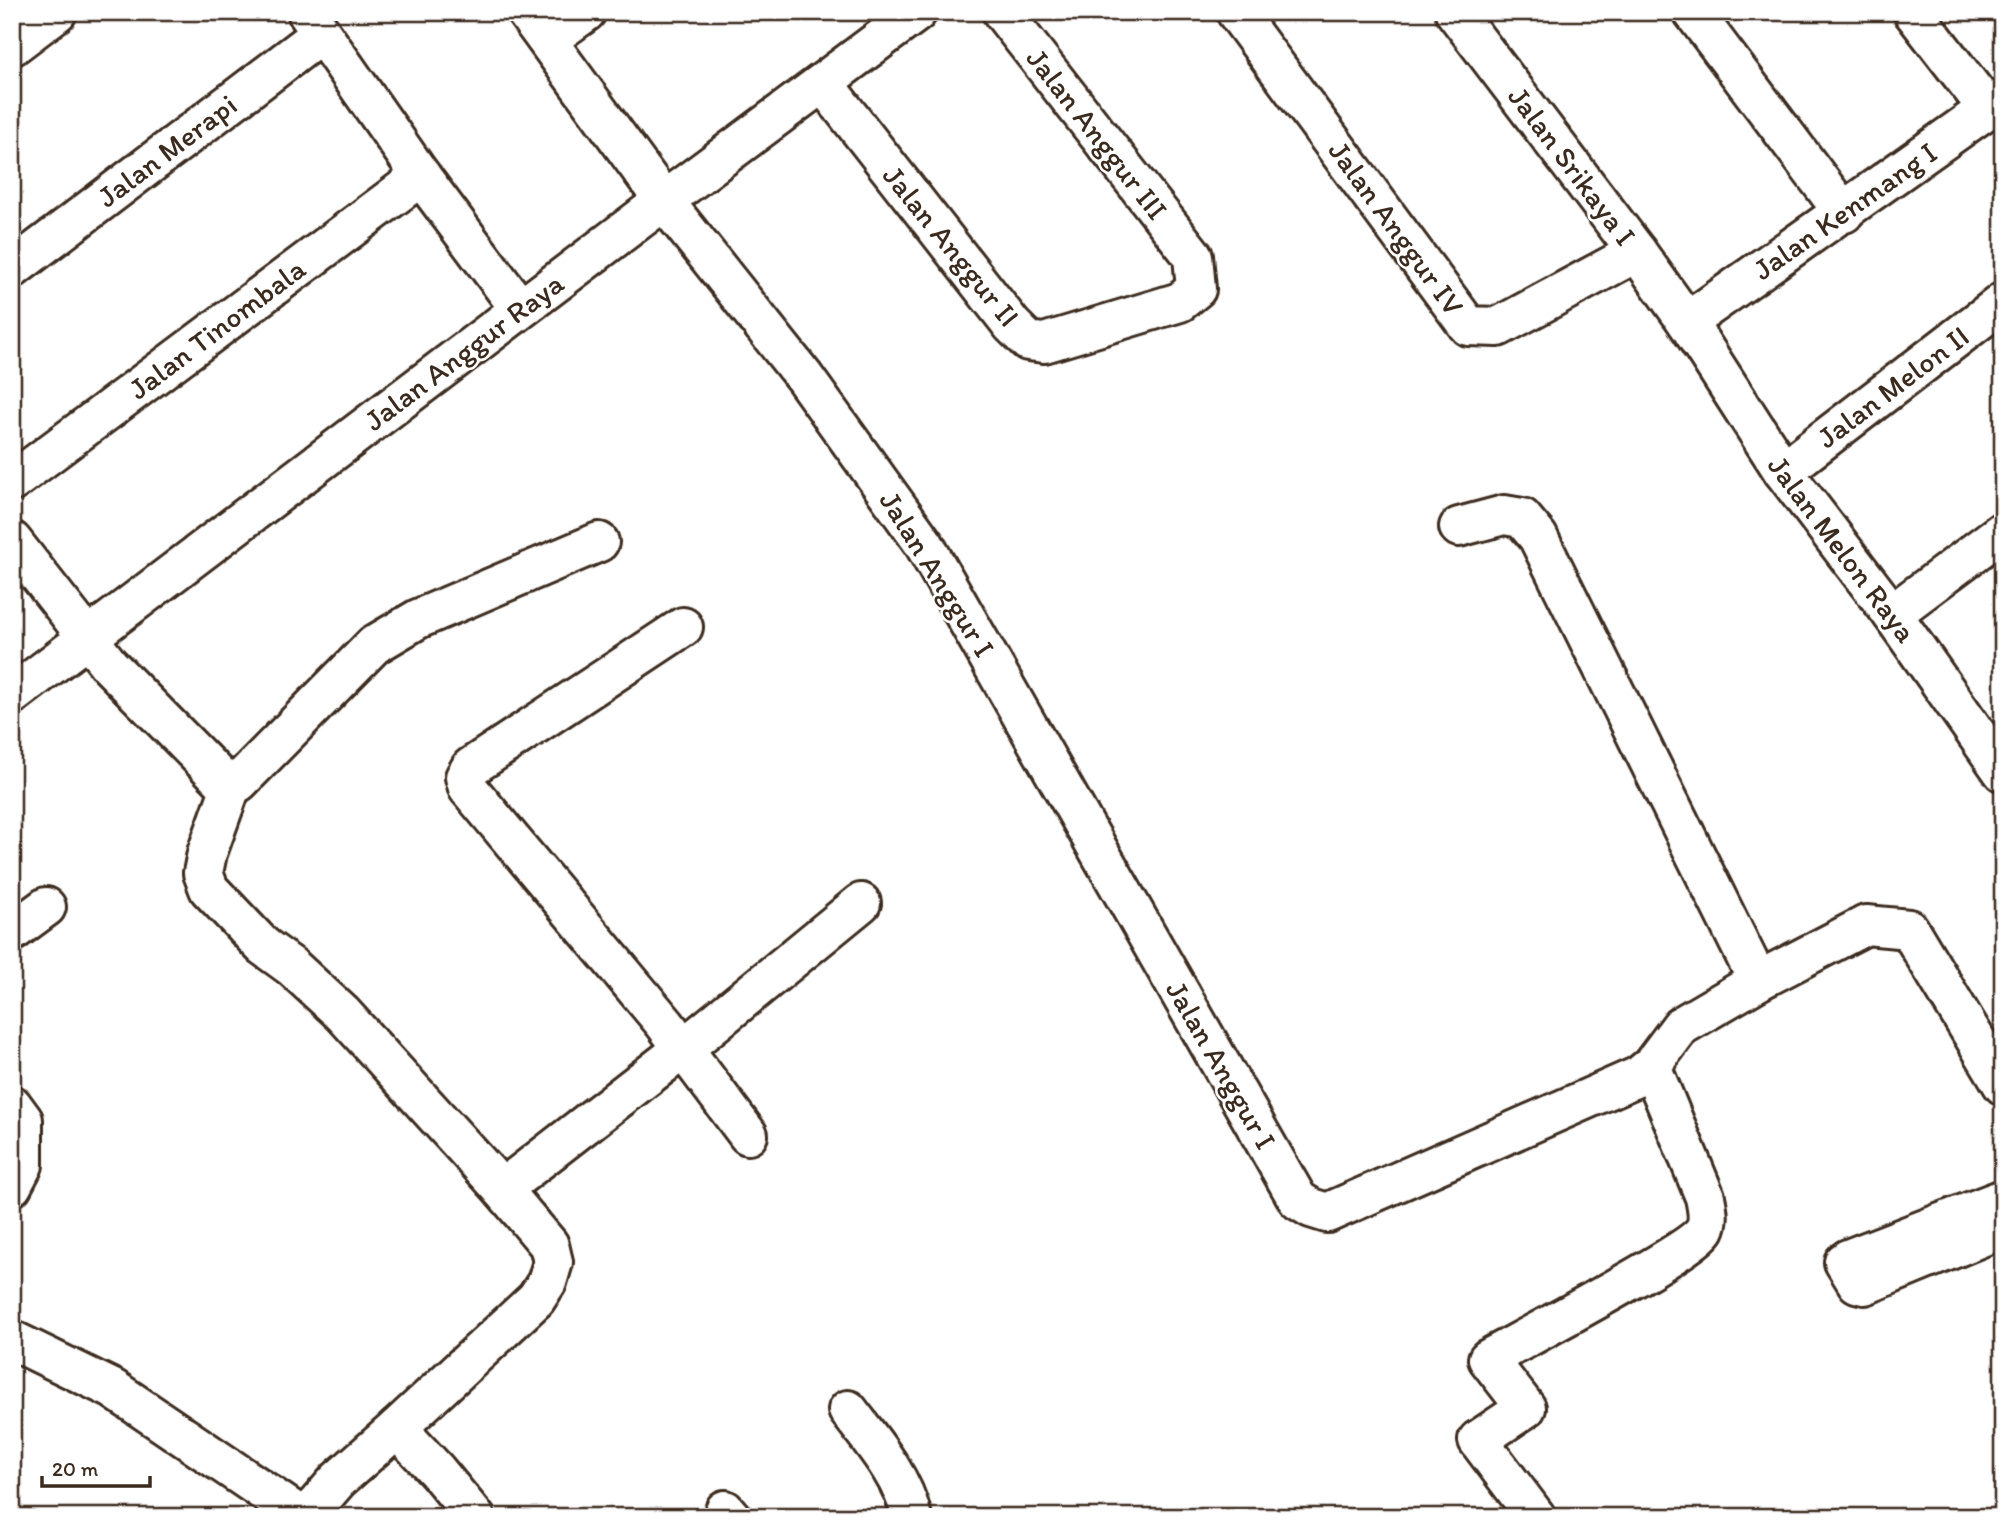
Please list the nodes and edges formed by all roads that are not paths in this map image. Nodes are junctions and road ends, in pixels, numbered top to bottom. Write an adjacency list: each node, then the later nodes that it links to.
1 (57, 12): 11 (street)
2 (586, 12): 10 (street)
3 (917, 12): 12 (street, Jalan Anggur Raya)
4 (1002, 12): 18 (street, Jalan Anggur III)
5 (1236, 12): 17 (street, Jalan Anggur IV)
6 (1455, 12): 17 (street, Jalan Srikaya I)
7 (1693, 12): 16 (street)
8 (1913, 12): 13 (street)
9 (314, 23): 14 (street); 19 (street, Jalan Merapi)
10 (537, 26): 15 (street, Jalan Anggur I)
11 (12, 46)
12 (823, 83): 15 (street, Jalan Anggur Raya); 18 (street, Jalan Anggur II)
13 (1995, 104): 16 (street, Jalan Kenmang I)
14 (421, 176): 21 (street); 24 (street, Jalan Tinombala)
15 (664, 201): 21 (street, Jalan Anggur Raya); 40 (street, Jalan Anggur I)
16 (1844, 213): 22 (street, Jalan Kenmang I)
17 (1637, 252): 22 (street, Jalan Srikaya I)
18 (1193, 256)
19 (12, 269)
20 (2003, 302): 23 (street, Jalan Melon II)
21 (520, 309): 31 (street, Jalan Anggur Raya)
22 (1687, 322): 23 (street, Jalan Melon Raya)
23 (1783, 471): 29 (street, Jalan Melon Raya)
24 (12, 482)
25 (1459, 527): 38 (street)
26 (2003, 531): 29 (street)
27 (12, 541): 31 (street)
28 (599, 542): 34 (street)
29 (1892, 614): 33 (street, Jalan Melon Raya)
30 (683, 627): 39 (street)
31 (87, 639): 32 (street, Jalan Anggur Raya); 34 (street)
32 (12, 695)
33 (2001, 767)
34 (233, 781): 45 (street)
35 (861, 903): 39 (street)
36 (46, 906): 37 (street)
37 (12, 932)
38 (1758, 981): 40 (street, Jalan Anggur I); 41 (street, Jalan Anggur I)
39 (684, 1048): 43 (street); 45 (street)
40 (1651, 1066): 54 (street)
41 (2003, 1085)
42 (12, 1105): 44 (street)
43 (748, 1135)
44 (12, 1186)
45 (502, 1189): 50 (street)
46 (2003, 1199): 47 (street)
47 (2003, 1227)
48 (12, 1340): 51 (street)
49 (848, 1410): 53 (street)
50 (397, 1427): 51 (street); 52 (street)
51 (304, 1517)
52 (475, 1517)
53 (912, 1517)
54 (1536, 1517)

